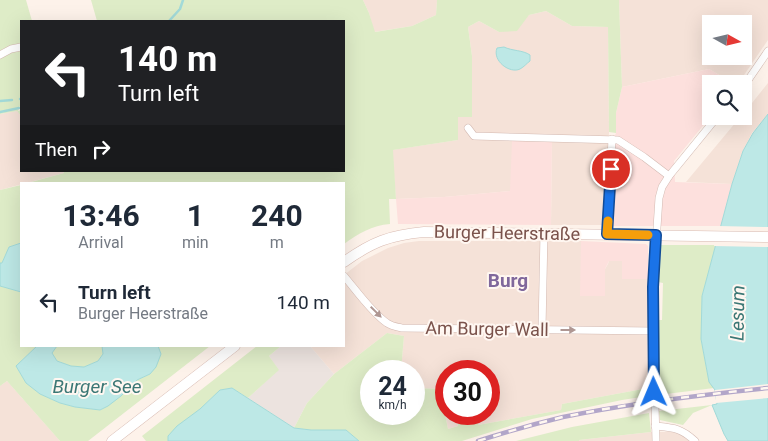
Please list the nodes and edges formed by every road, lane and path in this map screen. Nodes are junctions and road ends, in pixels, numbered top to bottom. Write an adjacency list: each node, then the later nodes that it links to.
1 (20, 47): 3 (street)
2 (768, 51): 4 (street)
3 (0, 56)
4 (752, 75)
5 (711, 125): 8 (street)
6 (468, 128): 7 (street)
7 (612, 139): 8 (street); 10 (street)
8 (669, 176): 11 (street)
9 (544, 233): 10 (main road, Burger Heerstraße); 13 (main road, Burger Heerstraße); 15 (street)
10 (607, 234): 11 (main road, Burger Heerstraße)
11 (656, 235): 12 (main road, Burger Heerstraße); 16 (street)
12 (768, 237)
13 (345, 261)
14 (345, 277): 15 (street, Am Burger Wall, one-way to 15)
15 (542, 330): 16 (street, Am Burger Wall, one-way to 16)
16 (652, 331): 18 (street)
17 (234, 347): 19 (main road)
18 (655, 426): 20 (street); 21 (street)
19 (112, 441)
20 (656, 441)
21 (695, 441)

